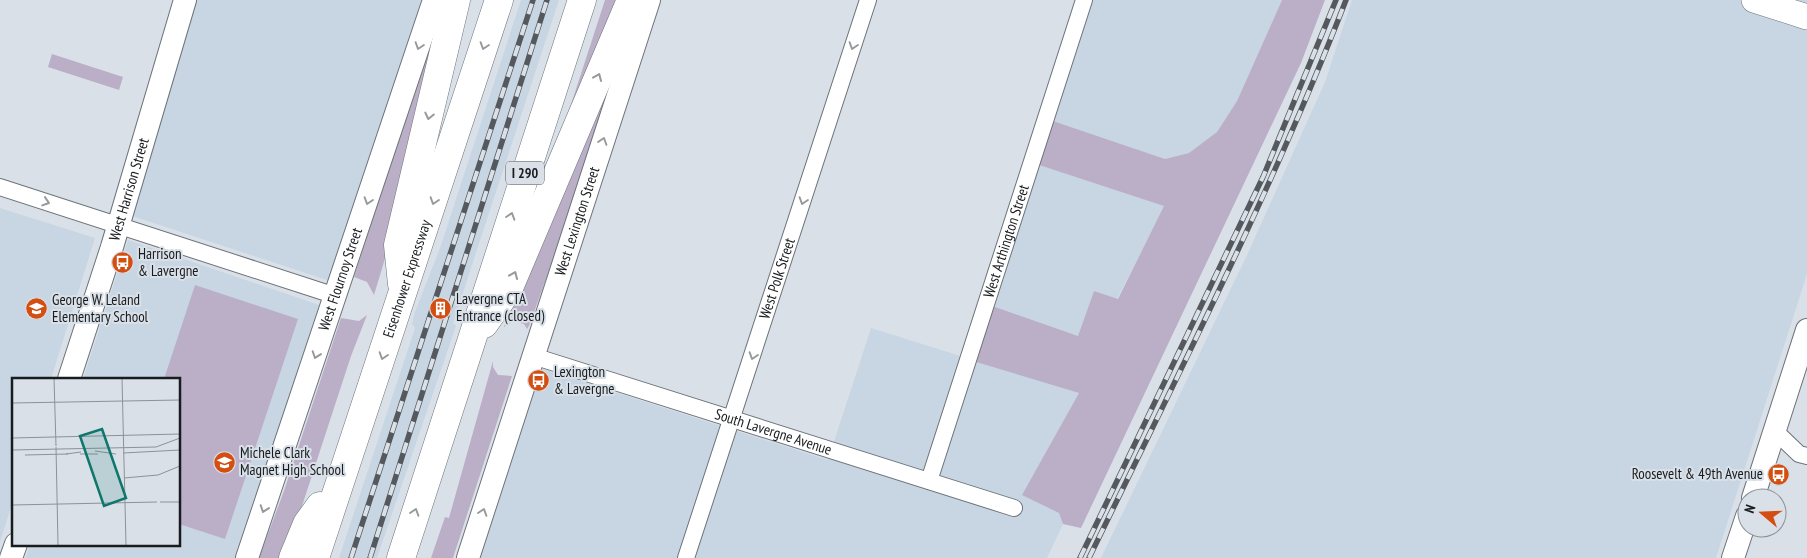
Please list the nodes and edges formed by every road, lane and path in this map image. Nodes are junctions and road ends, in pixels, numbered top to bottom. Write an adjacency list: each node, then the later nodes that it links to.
1 (185, 0): 13 (street, West Harrison Street)
2 (434, 0): 15 (street, West Flournoy Street, one-way to 15)
3 (456, 0): 14 (highway, one-way to 14)
4 (499, 0): 14 (highway, Eisenhower Expressway, one-way to 14)
5 (582, 0): 17 (highway, I 290, one-way to 5)
6 (631, 0): 17 (highway, one-way to 6)
7 (649, 0): 18 (street, West Lexington Street, one-way to 7)
8 (868, 0): 20 (street, West Polk Street, one-way to 20)
9 (1084, 0): 24 (street, West Arthington Street)
10 (1754, 0): 11 (main road)
11 (1807, 17)
12 (0, 187): 13 (street, one-way to 13)
13 (118, 224): 15 (street); 19 (street, West Harrison Street)
14 (404, 293): 23 (highway, Eisenhower Expressway, one-way to 23)
15 (336, 296): 30 (street, West Flournoy Street, one-way to 30)
16 (1807, 330): 21 (street)
17 (469, 345): 33 (highway, I 290, one-way to 17)
18 (533, 356): 20 (street, South Lavergne Avenue); 34 (street, West Lexington Street, one-way to 18)
19 (69, 378)
20 (732, 419): 24 (street, South Lavergne Avenue); 35 (street, West Polk Street)
21 (1774, 431): 22 (street); 25 (street)
22 (1807, 456)
23 (345, 469): 31 (highway); 32 (highway, Eisenhower Expressway)
24 (929, 481): 26 (street, South Lavergne Avenue)
25 (1756, 488)
26 (1014, 508)
27 (1740, 538): 36 (street)
28 (15, 546): 29 (street)
29 (11, 558)
30 (247, 558)
31 (293, 558)
32 (315, 558)
33 (401, 558)
34 (468, 558)
35 (686, 558)
36 (1733, 558)

